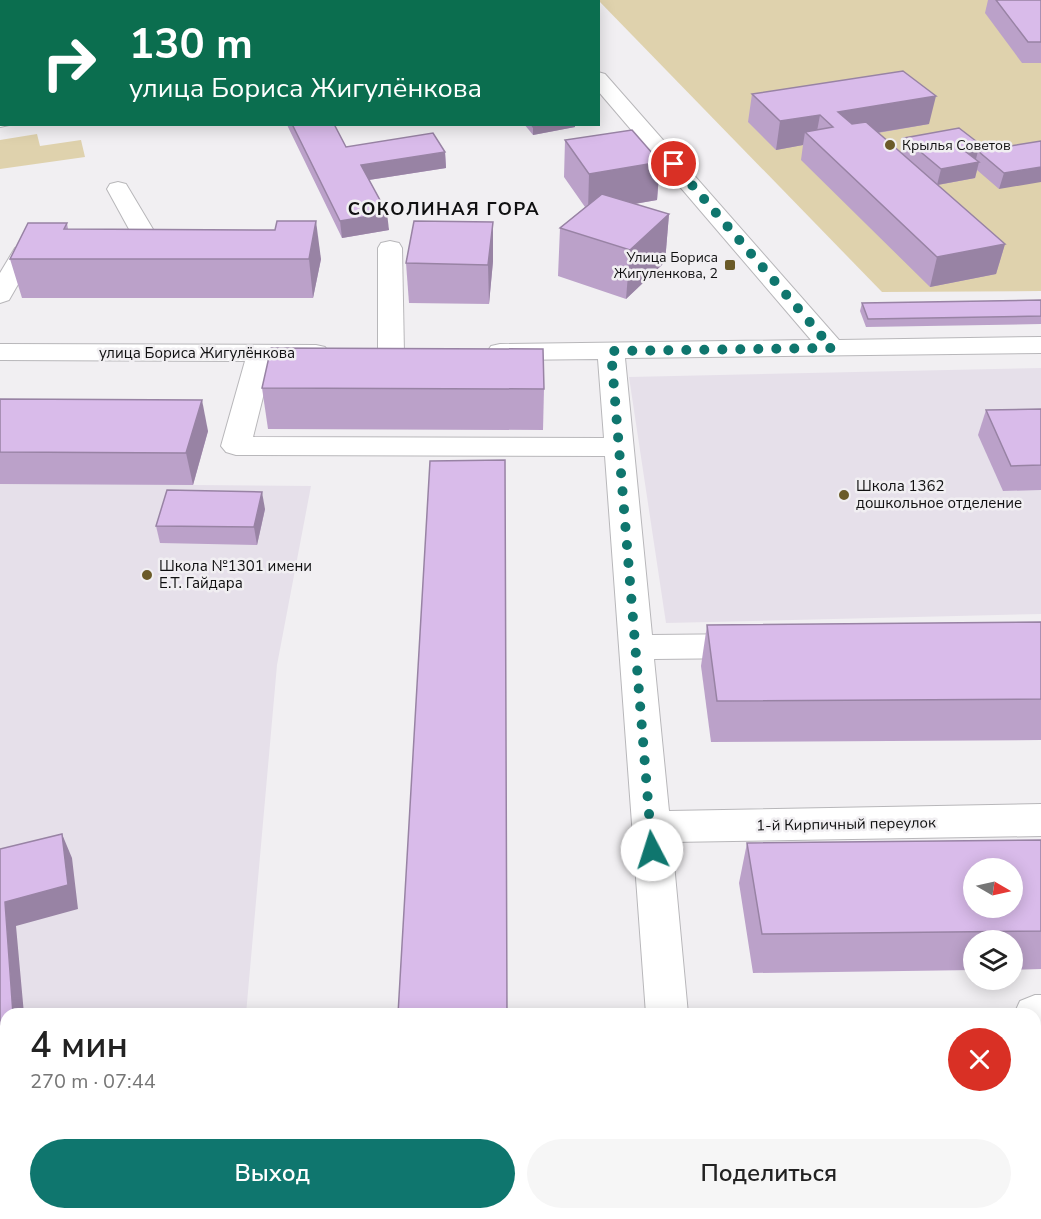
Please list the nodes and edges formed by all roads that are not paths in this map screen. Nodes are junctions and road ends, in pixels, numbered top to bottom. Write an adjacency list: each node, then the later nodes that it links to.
1 (600, 80): 8 (street)
2 (118, 189): 3 (street)
3 (81, 249): 5 (street); 6 (street)
4 (390, 249): 12 (street, улица Бориса Жигулёнкова)
5 (164, 253)
6 (0, 295)
7 (1041, 345): 8 (street)
8 (832, 348): 9 (street)
9 (611, 351): 11 (street); 13 (street)
10 (0, 352): 12 (street, улица Бориса Жигулёнкова)
11 (472, 352)
12 (261, 353): 13 (street)
13 (619, 447): 15 (street)
14 (779, 645): 15 (street)
15 (635, 647): 17 (street)
16 (1041, 820): 17 (street, 1-й Кирпичный переулок)
17 (650, 827): 18 (street)
18 (666, 1008)

